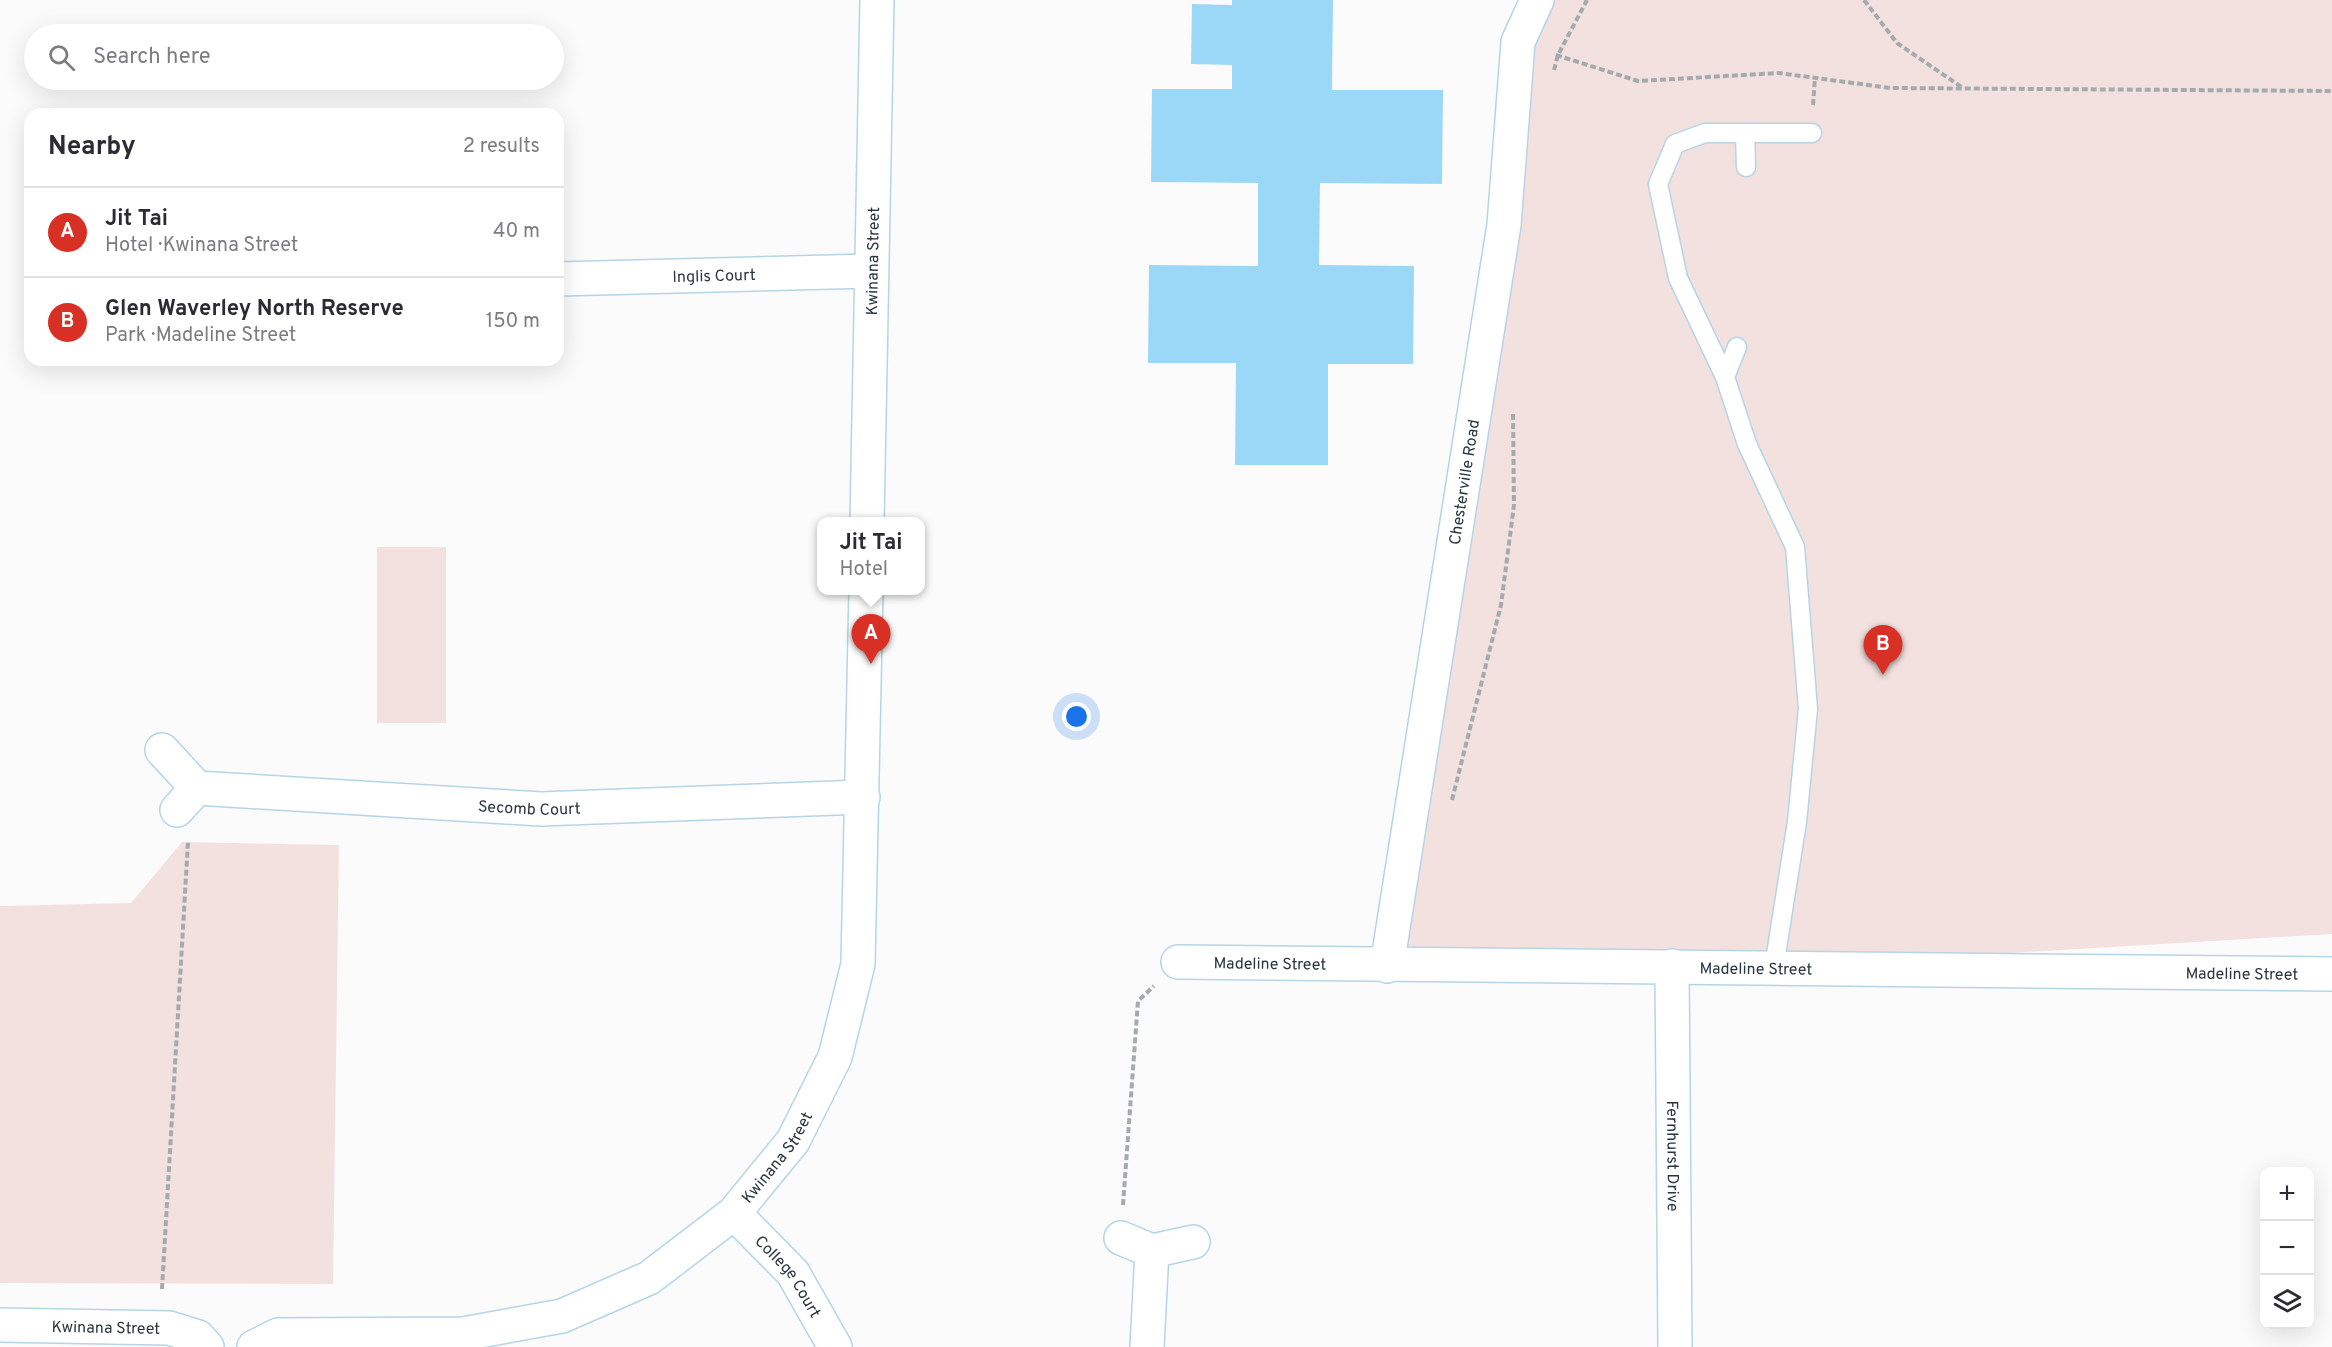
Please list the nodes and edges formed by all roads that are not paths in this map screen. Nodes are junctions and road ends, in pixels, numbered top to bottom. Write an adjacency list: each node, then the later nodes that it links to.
1 (877, 0): 6 (street, Kwinana Street)
2 (1537, 0): 15 (street, Chesterville Road)
3 (1745, 133): 4 (lane); 5 (lane); 9 (lane)
4 (1812, 133)
5 (1746, 167)
6 (870, 271): 7 (street, Inglis Court); 10 (street, Kwinana Street)
7 (564, 279)
8 (1737, 347): 9 (lane)
9 (1725, 377): 17 (lane)
10 (867, 517)
11 (866, 595): 13 (street, Kwinana Street)
12 (162, 750): 13 (street, Secomb Court)
13 (863, 797): 19 (street, Kwinana Street)
14 (1178, 962): 15 (street, Madeline Street)
15 (1387, 966): 16 (street, Madeline Street)
16 (1672, 966): 17 (street, Madeline Street); 28 (street, Fernhurst Drive)
17 (1774, 967): 18 (street, Madeline Street)
18 (2332, 974)
19 (734, 1213): 25 (street, Kwinana Street); 26 (street, College Court)
20 (1121, 1238): 22 (street)
21 (1193, 1242): 22 (street)
22 (1152, 1251): 27 (street)
23 (0, 1325): 24 (street, Kwinana Street)
24 (207, 1347)
25 (254, 1347)
26 (834, 1347)
27 (1147, 1347)
28 (1675, 1347)

